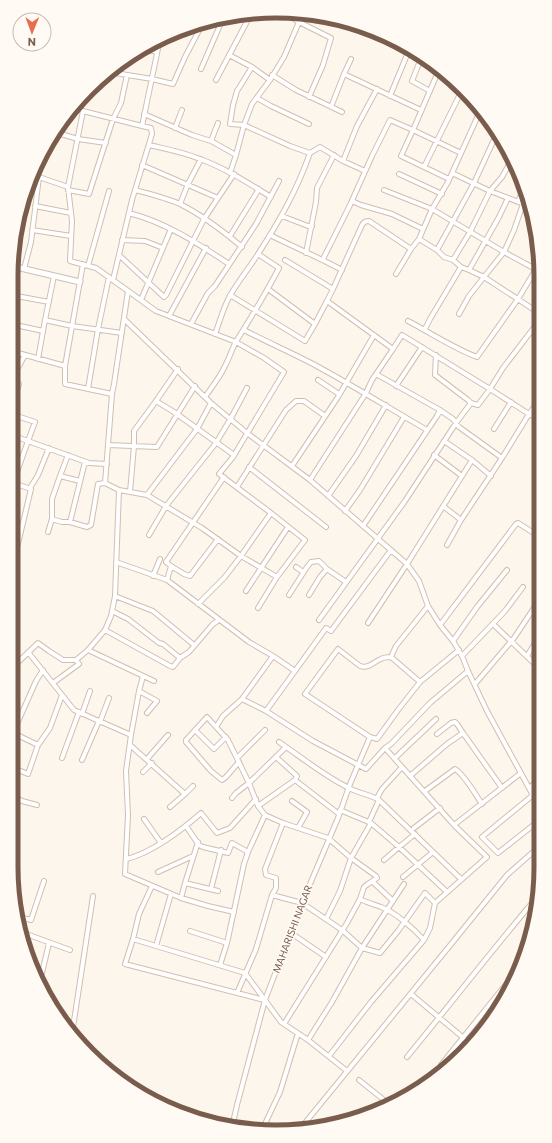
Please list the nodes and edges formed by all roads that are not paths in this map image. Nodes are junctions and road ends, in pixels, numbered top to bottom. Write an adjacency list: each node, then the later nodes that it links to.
1 (294, 19): 3 (street)
2 (248, 20): 9 (street)
3 (299, 22): 19 (street); 25 (street)
4 (220, 24): 14 (street)
5 (199, 30): 20 (street)
6 (158, 47): 8 (street)
7 (152, 51): 8 (street)
8 (157, 52): 20 (street)
9 (229, 54): 13 (street); 21 (street)
10 (407, 54): 26 (street)
11 (351, 59): 16 (street)
12 (419, 61): 23 (street)
13 (252, 67): 19 (street); 40 (street)
14 (201, 69)
15 (116, 73): 18 (street)
16 (344, 74): 22 (street); 29 (street)
17 (437, 74): 23 (street)
18 (127, 75): 20 (street); 37 (street)
19 (271, 78): 25 (street); 27 (street)
20 (152, 79): 34 (street)
21 (216, 80)
22 (377, 89): 26 (street); 57 (street)
23 (430, 91): 31 (street)
24 (459, 95): 49 (street)
25 (309, 96): 29 (street)
26 (390, 96): 31 (street)
27 (257, 98): 39 (street); 40 (street)
28 (82, 107): 32 (street)
29 (331, 107): 33 (street)
30 (182, 110): 43 (street)
31 (421, 110): 44 (street)
32 (83, 111): 37 (street); 46 (street)
33 (342, 112)
34 (144, 114): 36 (street); 41 (street)
35 (477, 115): 53 (street)
36 (154, 118): 42 (street); 43 (street)
37 (113, 119): 41 (street); 50 (street)
38 (218, 123): 48 (street)
39 (309, 124)
40 (244, 125): 52 (street); 54 (street)
41 (142, 126): 42 (street)
42 (151, 128): 51 (street)
43 (175, 128): 48 (street)
44 (413, 130): 49 (street); 60 (street); 61 (street)
45 (60, 134): 46 (street)
46 (78, 139): 50 (street); 70 (street)
47 (494, 139): 68 (street)
48 (210, 141): 54 (street)
49 (437, 141): 53 (street); 60 (street)
50 (106, 143): 70 (street)
51 (149, 145): 56 (street); 58 (street)
52 (310, 153): 55 (street); 89 (street)
53 (461, 153): 62 (street)
54 (236, 155): 63 (street)
55 (334, 155): 57 (street); 92 (street)
56 (201, 159): 63 (street); 69 (street)
57 (343, 161): 61 (street)
58 (142, 165): 69 (street); 72 (street)
59 (509, 165): 75 (street)
60 (424, 167): 66 (street)
61 (365, 171): 81 (street)
62 (452, 173): 66 (street); 68 (street)
63 (232, 174): 71 (street); 79 (street)
64 (399, 174): 76 (street)
65 (39, 177): 70 (street); 85 (street)
66 (450, 179): 76 (street)
67 (279, 181): 78 (street)
68 (474, 183): 75 (street); 91 (street)
69 (188, 184): 79 (street); 83 (street)
70 (68, 188): 87 (street)
71 (259, 189): 78 (street); 98 (street)
72 (135, 190): 83 (street); 88 (street)
73 (384, 190): 86 (street)
74 (109, 191): 118 (street)
75 (490, 191): 80 (street); 96 (street)
76 (442, 194): 86 (street)
77 (521, 195): 82 (street)
78 (271, 197): 104 (street)
79 (218, 198): 90 (street)
80 (508, 198): 82 (street); 103 (street)
81 (352, 200): 94 (street); 113 (street)
82 (518, 202): 84 (street)
83 (180, 204): 90 (street)
84 (523, 204): 109 (street)
85 (35, 206): 87 (street); 95 (street)
86 (432, 209): 91 (street); 94 (street)
87 (71, 213): 97 (street)
88 (129, 213): 93 (street); 101 (street)
89 (282, 216): 92 (street); 99 (street)
90 (204, 219): 98 (street); 102 (street)
91 (453, 222): 96 (street); 108 (street)
92 (312, 226): 110 (street)
93 (171, 229): 102 (street); 105 (street)
94 (423, 229): 100 (street)
95 (32, 230): 97 (street); 122 (street)
96 (470, 232): 103 (street); 115 (street)
97 (71, 236): 116 (street)
98 (230, 236): 104 (street)
99 (270, 236): 110 (street); 112 (street)
100 (419, 239): 107 (street); 108 (street)
101 (122, 240): 105 (street); 111 (street)
102 (193, 240): 106 (street); 132 (street)
103 (486, 241): 109 (street); 124 (street)
104 (242, 246): 117 (street)
105 (163, 248): 132 (street)
106 (206, 248): 117 (street); 145 (street)
107 (411, 250): 123 (street); 125 (street)
108 (437, 250): 115 (street)
109 (504, 252): 121 (street); 129 (street)
110 (306, 253): 113 (street)
111 (119, 254): 130 (street); 132 (street)
112 (258, 254): 133 (street); 136 (street)
113 (323, 259): 123 (street)
114 (285, 260): 134 (street)
115 (453, 260): 119 (street)
116 (83, 264): 118 (street); 131 (street)
117 (229, 264): 149 (street)
118 (88, 266): 128 (street)
119 (461, 267): 124 (street); 155 (street)
120 (18, 268): 122 (street)
121 (534, 268)
122 (24, 269): 127 (street)
123 (342, 270): 134 (street)
124 (468, 270): 129 (street)
125 (396, 274)
126 (534, 275): 138 (street)
127 (54, 276): 131 (street); 141 (street)
128 (109, 277): 130 (street); 154 (street)
129 (484, 277): 138 (street); 144 (street)
130 (113, 280): 135 (street)
131 (80, 282): 152 (street)
132 (149, 284): 139 (street)
133 (268, 289): 142 (street); 150 (street)
134 (333, 289): 140 (street)
135 (128, 291): 139 (street); 146 (street)
136 (230, 295): 142 (street); 159 (street)
137 (18, 296): 141 (street)
138 (518, 299): 143 (street); 155 (street)
139 (141, 300): 145 (street)
140 (327, 301): 150 (street); 160 (street)
141 (49, 302): 147 (street)
142 (256, 310): 150 (street); 156 (street)
143 (534, 310)
144 (459, 314)
145 (169, 316): 149 (street)
146 (124, 319): 158 (street); 170 (street)
147 (45, 320): 152 (street); 157 (street)
148 (408, 322): 155 (street)
149 (190, 324): 159 (street)
150 (315, 324)
151 (18, 326): 157 (street)
152 (72, 326): 154 (street); 169 (street)
153 (534, 328): 178 (street)
154 (98, 329): 158 (street); 177 (street)
155 (425, 329)
156 (244, 330): 161 (street); 173 (street)
157 (43, 331): 167 (street)
158 (122, 333): 179 (street)
159 (216, 334): 161 (street)
160 (374, 334): 163 (street); 173 (street)
161 (236, 342): 182 (street); 201 (street)
162 (422, 347): 163 (street); 166 (street); 175 (street)
163 (394, 349): 171 (street)
164 (18, 353): 165 (street)
165 (25, 355): 167 (street); 168 (street)
166 (436, 356): 178 (street); 186 (street)
167 (38, 359): 169 (street)
168 (18, 366)
169 (65, 366): 177 (street)
170 (178, 369): 174 (street); 183 (street)
171 (376, 374): 175 (street); 181 (street)
172 (318, 380): 180 (street)
173 (347, 383): 180 (street); 181 (street)
174 (195, 386): 182 (street); 191 (street)
175 (396, 386): 189 (street)
176 (247, 388): 196 (street)
177 (88, 389): 179 (street)
178 (490, 389): 184 (street); 186 (street)
179 (112, 394): 206 (street)
180 (339, 394): 193 (street)
181 (366, 394): 187 (street); 226 (street)
182 (205, 397): 185 (street)
183 (156, 401): 191 (street); 207 (street)
184 (511, 402): 190 (street); 199 (street)
185 (211, 403): 196 (street); 198 (street)
186 (471, 403): 197 (street)
187 (386, 405): 195 (street); 235 (street)
188 (534, 407): 190 (street)
189 (440, 410): 197 (street); 200 (street)
190 (529, 414): 194 (street); 214 (street)
191 (177, 415): 198 (street); 207 (street)
192 (18, 416): 203 (street)
193 (325, 416): 208 (street); 219 (street)
194 (534, 416)
195 (404, 417): 200 (street); 238 (street)
196 (231, 418): 201 (street); 205 (street)
197 (456, 423): 204 (street); 214 (street)
198 (197, 429): 205 (street); 234 (street)
199 (494, 429)
200 (427, 430): 244 (street)
201 (247, 432): 208 (street); 211 (street)
202 (18, 437): 203 (street)
203 (28, 441): 209 (street); 215 (street)
204 (444, 441): 212 (street); 216 (street)
205 (216, 443): 211 (street); 236 (street)
206 (108, 445): 207 (street); 218 (street)
207 (134, 446): 233 (street)
208 (264, 446): 219 (street); 221 (street)
209 (49, 448): 210 (street); 231 (street)
210 (68, 455): 217 (street); 222 (street)
211 (234, 455): 225 (street)
212 (434, 455): 223 (street); 253 (street)
213 (18, 458): 215 (street)
214 (502, 458): 224 (street)
215 (21, 459): 220 (street)
216 (472, 460): 223 (street); 224 (street)
217 (85, 462): 218 (street); 227 (street)
218 (107, 464): 228 (street)
219 (292, 466): 226 (street)
220 (18, 467)
221 (249, 467): 230 (street); 246 (street)
222 (60, 476): 227 (street); 240 (street)
223 (462, 476): 237 (street)
224 (491, 476): 241 (street)
225 (224, 477): 230 (street); 243 (street)
226 (310, 480): 235 (street)
227 (80, 481): 242 (street)
228 (105, 483): 232 (street); 242 (street)
229 (18, 485): 231 (street)
230 (237, 487): 239 (street)
231 (30, 488): 248 (street)
232 (119, 490): 233 (street); 259 (street)
233 (130, 492): 234 (street)
234 (147, 495): 236 (street)
235 (328, 496): 238 (street)
236 (166, 506): 243 (street); 251 (street)
237 (443, 506): 241 (street); 260 (street)
238 (345, 511): 244 (street)
239 (271, 513): 245 (street); 257 (street)
240 (52, 520): 242 (street); 249 (street)
241 (461, 520): 255 (street)
242 (70, 522)
243 (193, 522): 252 (street); 261 (street)
244 (363, 526): 253 (street)
245 (288, 527): 262 (street); 268 (street)
246 (326, 527)
247 (18, 528): 248 (street)
248 (22, 529): 254 (street)
249 (48, 532)
250 (534, 533): 285 (street)
251 (150, 535)
252 (218, 539): 257 (street); 261 (street)
253 (378, 539): 256 (street); 270 (street)
254 (18, 544)
255 (447, 545)
256 (391, 550): 260 (street); 303 (street)
257 (241, 556): 262 (street); 276 (street)
258 (160, 560): 267 (street)
259 (116, 562): 267 (street); 275 (street)
260 (407, 564): 277 (street); 283 (street)
261 (171, 566): 269 (street)
262 (261, 567): 268 (street); 272 (street)
263 (296, 567): 266 (street)
264 (327, 569): 266 (street); 270 (street); 274 (street)
265 (507, 570): 287 (street)
266 (303, 572): 273 (street)
267 (153, 576): 269 (street)
268 (277, 577): 278 (street)
269 (167, 580): 276 (street)
270 (346, 582): 282 (street)
271 (523, 587): 284 (street)
272 (246, 591)
273 (289, 595)
274 (309, 595)
275 (115, 596): 280 (street); 289 (street)
276 (198, 604): 281 (street)
277 (428, 606): 285 (street); 297 (street)
278 (258, 608)
279 (534, 608): 288 (street)
280 (112, 611): 286 (street); 298 (street)
281 (219, 620): 289 (street); 294 (street)
282 (319, 620)
283 (368, 623)
284 (493, 624): 288 (street); 295 (street)
285 (440, 625): 287 (street)
286 (105, 630): 291 (street); 298 (street)
287 (453, 641): 292 (street)
288 (511, 642): 296 (street); 309 (street)
289 (194, 645): 298 (street)
290 (534, 645): 296 (street)
291 (88, 650): 299 (street); 305 (street)
292 (459, 650): 295 (street); 307 (street)
293 (28, 652): 299 (street); 300 (street); 302 (street)
294 (273, 656): 303 (street); 314 (street)
295 (462, 656): 304 (street)
296 (527, 656): 301 (street)
297 (390, 657): 307 (street); 330 (street)
298 (180, 658)
299 (76, 660): 308 (street)
300 (18, 662)
301 (534, 663)
302 (42, 670): 308 (street); 319 (street)
303 (295, 671): 315 (street)
304 (468, 671): 309 (street); 335 (street)
305 (143, 676): 306 (street); 311 (street)
306 (154, 681)
307 (420, 682): 330 (street)
308 (53, 683): 312 (street)
309 (475, 684): 347 (street)
310 (90, 691): 316 (street)
311 (139, 691): 317 (street); 326 (street)
312 (62, 695): 316 (street); 332 (street)
313 (109, 698): 320 (street)
314 (242, 699): 315 (street); 321 (street)
315 (266, 711): 343 (street)
316 (80, 713): 320 (street); 337 (street)
317 (146, 713)
318 (436, 719): 338 (street)
319 (18, 720)
320 (100, 721): 326 (street); 340 (street)
321 (216, 727): 322 (street); 329 (street)
322 (195, 730): 329 (street); 341 (street)
323 (265, 730): 341 (street)
324 (462, 733): 325 (street); 348 (street); 354 (street)
325 (437, 734)
326 (131, 735): 333 (street)
327 (168, 735): 339 (street)
328 (18, 736): 332 (street)
329 (226, 737): 341 (street)
330 (370, 737): 343 (street, MAHARISHI NAGAR)
331 (279, 742): 334 (street)
332 (38, 745): 345 (street)
333 (130, 745): 339 (street); 390 (street)
334 (286, 747): 336 (street); 353 (street)
335 (385, 748): 338 (street); 343 (street)
336 (276, 757): 349 (street); 350 (street)
337 (62, 758)
338 (395, 758): 344 (street)
339 (147, 759): 342 (street)
340 (82, 760)
341 (238, 760): 350 (street)
342 (152, 763): 346 (street); 357 (street)
343 (358, 765): 353 (street, MAHARISHI NAGAR)
344 (402, 767): 348 (street); 362 (street)
345 (18, 770)
346 (143, 772)
347 (521, 773): 354 (street); 355 (street)
348 (410, 776): 356 (street)
349 (295, 780): 366 (street); 369 (street)
350 (249, 783): 359 (street); 361 (street)
351 (534, 783): 355 (street)
352 (193, 786): 357 (street)
353 (348, 788): 362 (street); 369 (street, MAHARISHI NAGAR)
354 (502, 788): 364 (street)
355 (530, 788): 358 (street)
356 (425, 791): 364 (street); 368 (street)
357 (185, 794): 367 (street)
358 (533, 795): 375 (street)
359 (232, 798)
360 (18, 799): 365 (street)
361 (256, 799): 366 (street); 376 (street)
362 (378, 799): 372 (street); 379 (street)
363 (292, 801): 377 (street)
364 (482, 804): 374 (street)
365 (37, 805)
366 (258, 806): 370 (street)
367 (170, 807)
368 (440, 808): 374 (street); 378 (street)
369 (339, 812): 372 (street); 380 (street, MAHARISHI NAGAR)
370 (265, 815): 373 (street); 385 (street)
371 (144, 819): 382 (street)
372 (370, 822): 383 (street); 389 (street)
373 (283, 823): 377 (street); 405 (street)
374 (454, 825): 395 (street)
375 (534, 825)
376 (186, 826): 381 (street); 382 (street)
377 (298, 828): 380 (street)
378 (414, 828)
379 (415, 834): 383 (street); 386 (street)
380 (328, 838): 389 (street); 410 (street, MAHARISHI NAGAR)
381 (198, 842): 384 (street); 388 (street)
382 (161, 843): 390 (street)
383 (399, 846): 391 (street); 392 (street)
384 (221, 850): 385 (street); 401 (street)
385 (248, 852): 414 (street)
386 (433, 852): 392 (street); 395 (street)
387 (534, 852): 435 (street)
388 (193, 856): 393 (street); 397 (street)
389 (351, 858): 408 (street); 416 (street)
390 (126, 859): 400 (street)
391 (384, 860)
392 (418, 865): 394 (street); 403 (street)
393 (158, 872)
394 (403, 877)
395 (461, 880): 403 (street)
396 (44, 882): 415 (street)
397 (185, 883): 401 (street); 407 (street)
398 (374, 883): 409 (street)
399 (404, 884): 409 (street)
400 (152, 886): 404 (street); 422 (street)
401 (211, 889): 402 (street)
402 (218, 891)
403 (447, 892): 411 (street)
404 (172, 894): 407 (street); 426 (street)
405 (272, 895): 410 (street); 432 (street)
406 (94, 896): 439 (street)
407 (181, 898): 414 (street)
408 (360, 899): 413 (street); 418 (street)
409 (393, 901): 413 (street)
410 (302, 902): 416 (street); 420 (street, MAHARISHI NAGAR)
411 (435, 903): 417 (street); 423 (street)
412 (532, 904): 437 (street)
413 (387, 910): 417 (street); 427 (street)
414 (234, 912): 425 (street)
415 (23, 918)
416 (326, 919): 418 (street)
417 (404, 921): 423 (street); 427 (street)
418 (342, 930): 427 (street); 429 (street)
419 (190, 931): 425 (street)
420 (291, 933): 429 (street); 436 (street, MAHARISHI NAGAR)
421 (27, 934): 424 (street)
422 (133, 939): 426 (street); 434 (street)
423 (424, 940): 444 (street)
424 (49, 943): 428 (street); 431 (street)
425 (227, 943): 430 (street)
426 (156, 946): 430 (street)
427 (362, 948): 442 (street)
428 (70, 950)
429 (326, 957): 438 (street)
430 (220, 965): 432 (street)
431 (42, 973)
432 (245, 973): 434 (street); 436 (street)
433 (502, 990): 441 (street)
434 (237, 993): 436 (street)
435 (411, 994): 437 (street); 447 (street)
436 (265, 1000): 438 (street); 450 (street, MAHARISHI NAGAR)
437 (439, 1018): 441 (street); 445 (street)
438 (284, 1024): 440 (street)
439 (73, 1027)
440 (298, 1033): 442 (street); 452 (street)
441 (463, 1038): 443 (street); 446 (street)
442 (308, 1040): 444 (street)
443 (466, 1041)
444 (328, 1056): 447 (street)
445 (407, 1057)
446 (441, 1065)
447 (348, 1071): 451 (street)
448 (359, 1080): 449 (street)
449 (384, 1101)
450 (233, 1121)
451 (305, 1123)
452 (265, 1124)

